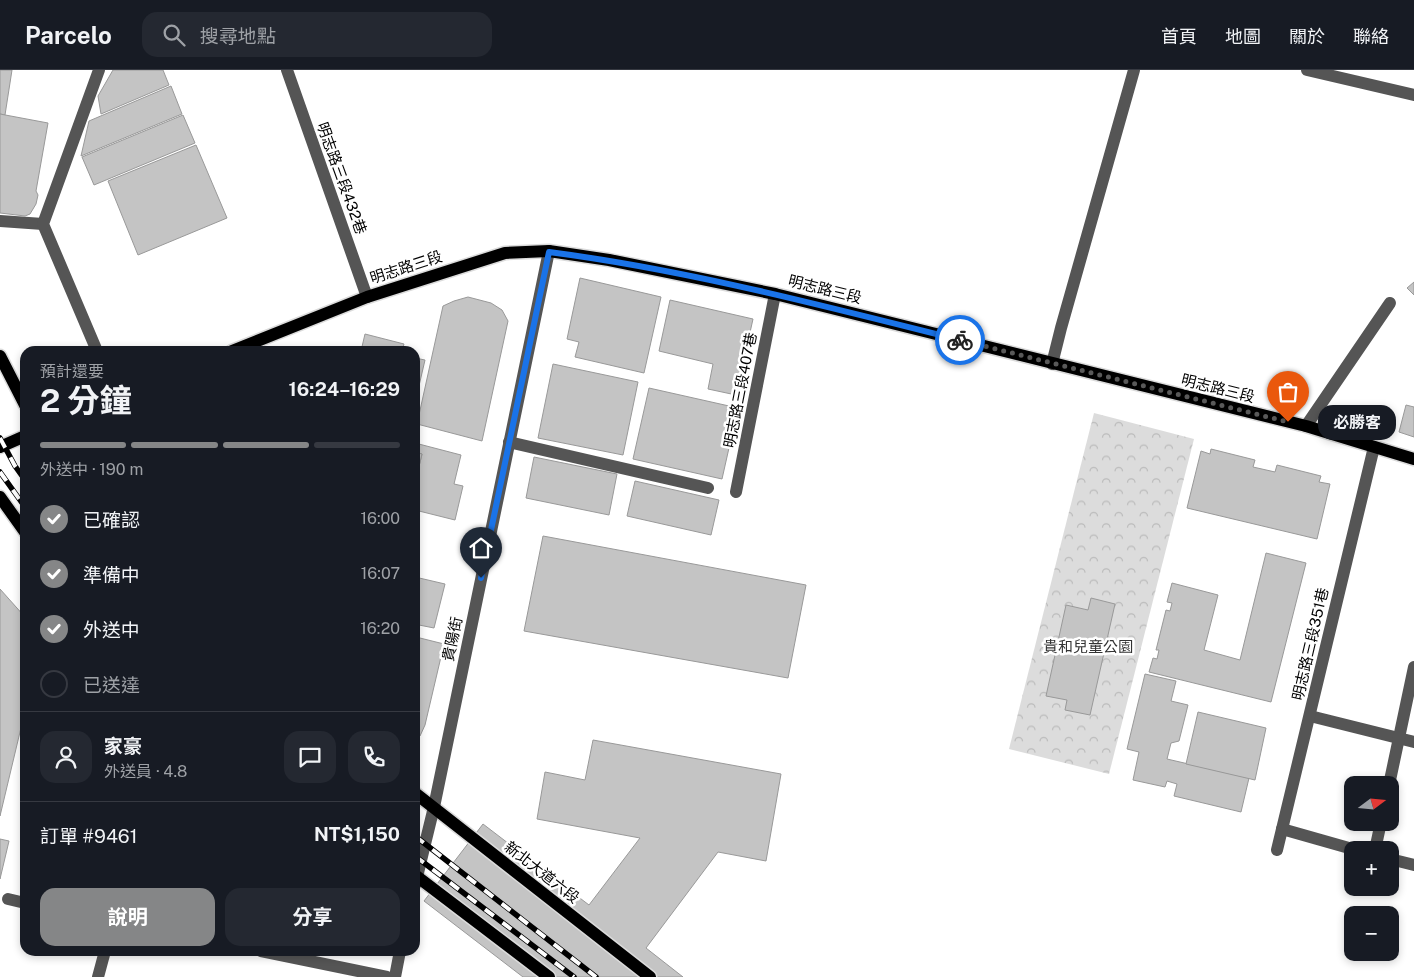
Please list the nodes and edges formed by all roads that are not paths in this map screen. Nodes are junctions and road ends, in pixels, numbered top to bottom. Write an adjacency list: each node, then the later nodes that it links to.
1 (99, 70): 7 (street)
2 (287, 70): 10 (street, 明志路三段432巷)
3 (1134, 70): 15 (street)
4 (1307, 70): 5 (street)
5 (1414, 95)
6 (0, 221): 7 (street)
7 (43, 224): 12 (street)
8 (549, 252): 9 (main road, 明志路三段); 10 (main road, 明志路三段); 19 (street, 貴陽街)
9 (776, 294): 15 (main road, 明志路三段); 24 (street, 明志路三段407巷)
10 (367, 297): 13 (main road, 明志路三段)
11 (1390, 302): 17 (street)
12 (95, 346)
13 (244, 346)
14 (0, 356): 16 (main road)
15 (1052, 364): 17 (main road, 明志路三段)
16 (20, 395)
17 (1306, 426): 21 (main road, 明志路三段)
18 (20, 438): 20 (main road)
19 (510, 442): 23 (street); 33 (street, 貴陽街)
20 (0, 447)
21 (1374, 447): 22 (main road, 明志路三段); 28 (street, 明志路三段351巷)
22 (1414, 459)
23 (708, 488)
24 (736, 492)
25 (0, 497): 26 (main road)
26 (20, 525)
27 (1414, 667): 29 (street)
28 (1310, 716): 29 (street); 34 (street, 明志路三段351巷)
29 (1400, 738): 30 (street); 31 (street)
30 (1414, 742)
31 (1391, 776)
32 (420, 797): 33 (main road, 新北大道六段)
33 (434, 808): 38 (street, 貴陽街); 50 (main road, 新北大道六段)
34 (1282, 829): 35 (street); 36 (street, 明志路三段351巷)
35 (1344, 847)
36 (1277, 850)
37 (1399, 861): 39 (street)
38 (420, 863)
39 (1414, 865)
40 (420, 882): 49 (main road)
41 (8, 899): 42 (street)
42 (20, 902)
43 (104, 956): 46 (street)
44 (286, 956): 47 (street)
45 (399, 956): 48 (street)
46 (98, 977)
47 (387, 977)
48 (394, 977)
49 (549, 977)
50 (650, 977)

